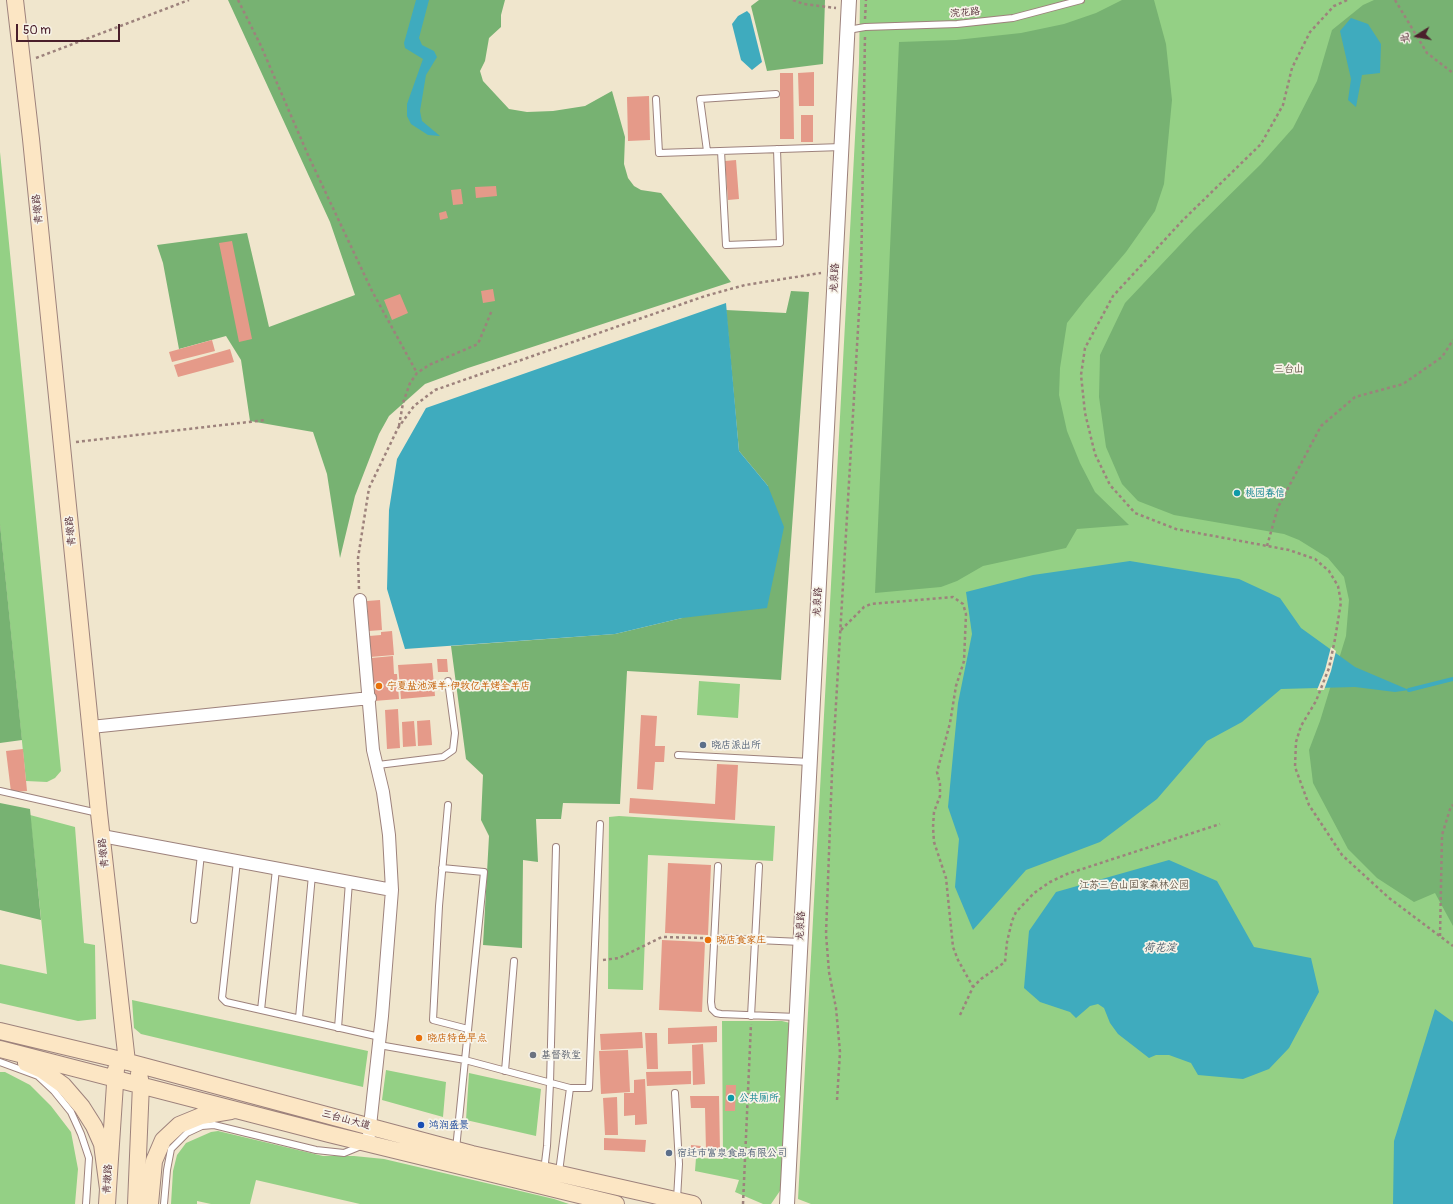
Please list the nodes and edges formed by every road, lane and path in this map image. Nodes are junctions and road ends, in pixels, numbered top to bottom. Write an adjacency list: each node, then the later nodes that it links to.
1 (15, 0): 12 (main road, 青墩路)
2 (189, 0): 12 (path)
3 (238, 0): 23 (path)
4 (794, 0): 9 (path)
5 (866, 0): 10 (path)
6 (1081, 0): 10 (lane, 浣花路)
7 (1346, 0): 27 (path)
8 (1395, 0): 13 (path)
9 (849, 5): 11 (street, 龙泉路)
10 (865, 27): 11 (lane, 浣花路); 29 (path)
11 (848, 30): 16 (street, 龙泉路)
12 (22, 63): 26 (main road, 青墩路)
13 (1453, 73)
14 (776, 94): 18 (lane)
15 (656, 100): 18 (lane)
16 (842, 147): 17 (lane); 20 (street, 龙泉路)
17 (777, 149): 19 (lane); 19 (lane)
18 (707, 151): 19 (lane)
19 (721, 151)
20 (835, 271): 25 (path); 34 (street, 龙泉路)
21 (492, 310): 23 (path)
22 (1453, 340): 27 (path)
23 (417, 373): 25 (path)
24 (266, 420): 26 (path)
25 (398, 428): 28 (path)
26 (62, 443): 32 (main road, 青墩路)
27 (1266, 546): 54 (path)
28 (360, 600): 31 (street)
29 (840, 630): 61 (path); 82 (path)
30 (448, 681): 35 (lane)
31 (370, 698): 32 (street); 35 (street)
32 (91, 727): 39 (main road, 青墩路)
33 (678, 755): 34 (lane)
34 (810, 762): 57 (street, 龙泉路)
35 (378, 765): 52 (street)
36 (0, 790): 39 (lane)
37 (448, 805): 48 (lane)
38 (1453, 805): 54 (path)
39 (99, 813): 42 (main road, 青墩路)
40 (600, 824): 59 (lane)
41 (1220, 824): 61 (path)
42 (102, 836): 44 (street); 75 (main road, 青墩路)
43 (556, 847): 78 (lane)
44 (201, 854): 45 (street); 53 (lane)
45 (237, 861): 49 (street); 62 (lane)
46 (718, 866): 55 (lane)
47 (759, 866): 56 (lane)
48 (442, 868): 68 (lane); 68 (lane)
49 (276, 869): 50 (street); 62 (lane)
50 (312, 875): 51 (street); 66 (lane)
51 (349, 882): 52 (street); 67 (lane)
52 (392, 890): 70 (street)
53 (194, 920)
54 (1440, 936): 58 (path)
55 (714, 938): 56 (lane); 59 (path); 64 (lane)
56 (755, 940): 57 (lane); 64 (lane)
57 (801, 942): 65 (street, 龙泉路)
58 (1453, 946)
59 (594, 960): 80 (lane)
60 (514, 961): 76 (lane)
61 (973, 987): 63 (path)
62 (261, 1010): 66 (lane)
63 (960, 1015)
64 (751, 1016): 65 (lane); 83 (path)
65 (797, 1017): 84 (street, 龙泉路)
66 (299, 1018): 67 (lane)
67 (338, 1028): 70 (lane)
68 (468, 1029): 73 (lane)
69 (0, 1031): 75 (main road, 三台山大道)
70 (379, 1041): 73 (lane); 86 (street)
71 (0, 1049): 77 (main road, 三台山大道)
72 (0, 1053): 90 (main road)
73 (465, 1060): 76 (lane); 88 (lane)
74 (0, 1062): 92 (lane)
75 (127, 1062): 77 (main road, 青墩路); 79 (main road); 86 (main road, 三台山大道)
76 (505, 1071): 78 (lane)
77 (116, 1078): 79 (main road, 三台山大道); 90 (main road, 青墩路)
78 (550, 1082): 80 (lane); 89 (lane)
79 (141, 1084): 85 (main road, 三台山大道); 93 (main road)
80 (570, 1088): 89 (lane)
81 (675, 1093): 91 (lane)
82 (837, 1100)
83 (748, 1102): 84 (path); 98 (path)
84 (792, 1103): 99 (street, 龙泉路)
85 (238, 1110): 87 (main road, 三台山大道); 94 (main road)
86 (370, 1127): 87 (street); 88 (main road, 三台山大道)
87 (368, 1144): 88 (main road, 三台山大道); 95 (lane)
88 (455, 1157): 89 (main road, 三台山大道); 89 (main road, 三台山大道)
89 (556, 1179): 91 (main road, 三台山大道); 96 (main road, 三台山大道)
90 (107, 1196)
91 (677, 1200): 97 (main road, 三台山大道)
92 (86, 1204)
93 (136, 1204)
94 (150, 1204)
95 (164, 1204)
96 (616, 1204)
97 (693, 1204)
98 (743, 1204)
99 (787, 1204)

